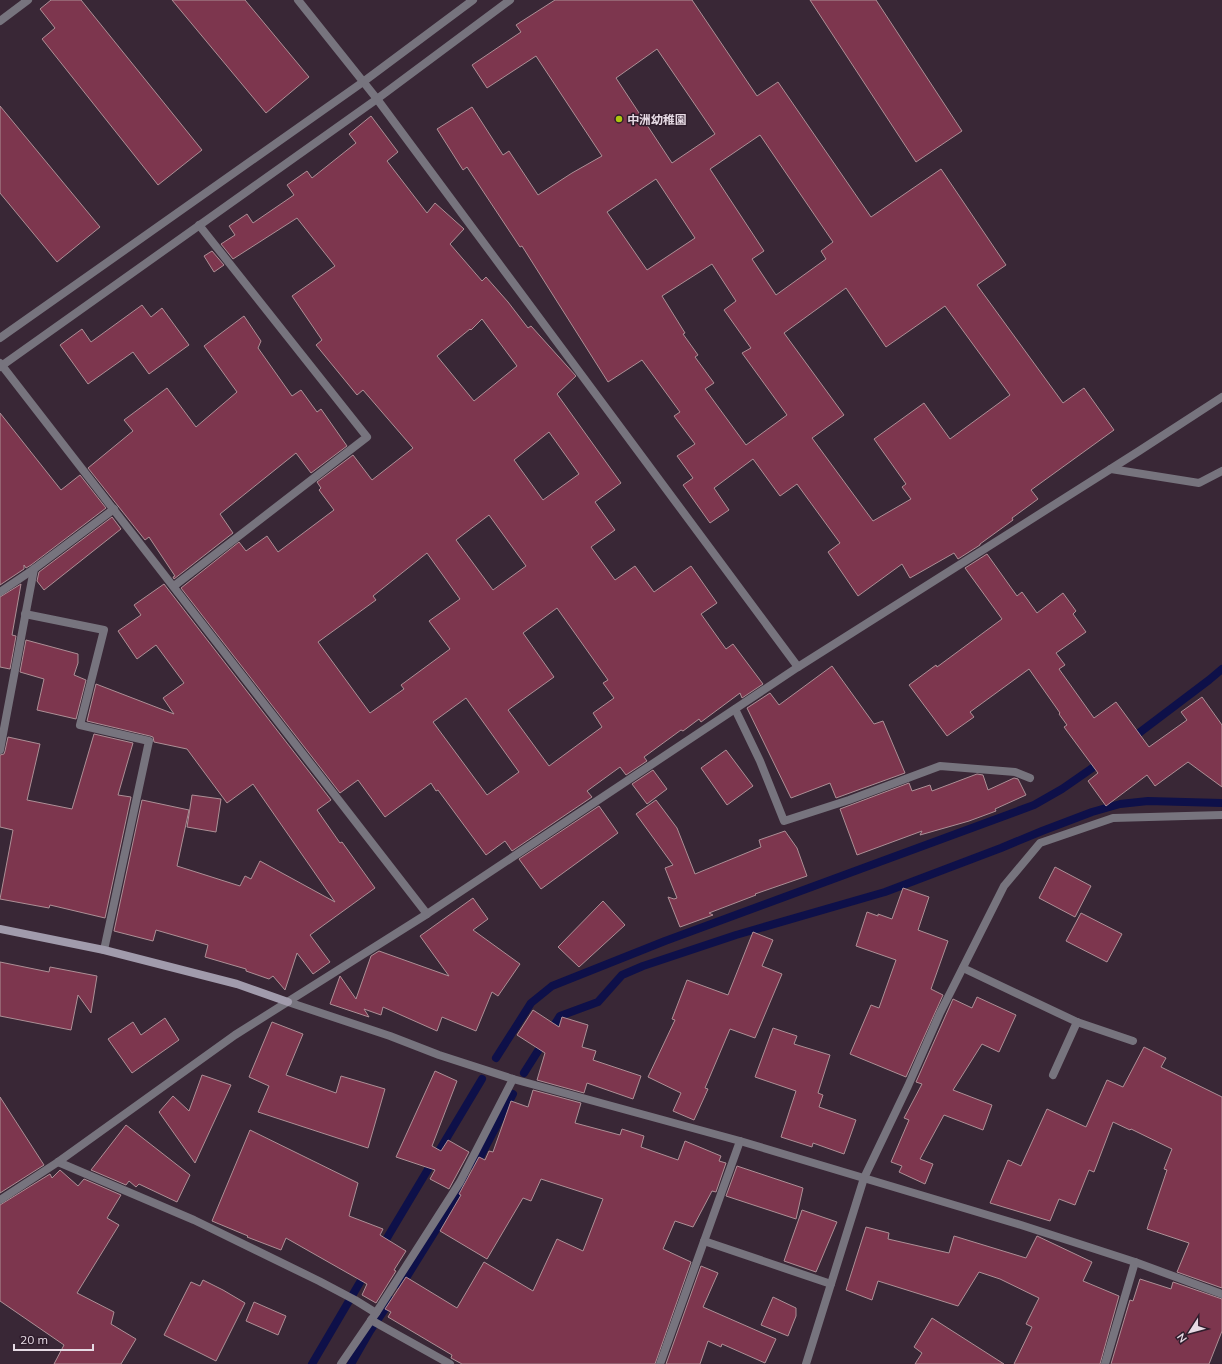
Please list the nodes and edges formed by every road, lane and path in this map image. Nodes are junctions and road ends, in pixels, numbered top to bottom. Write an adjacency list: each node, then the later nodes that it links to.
1 (28, 0): 5 (street)
2 (298, 0): 6 (street)
3 (473, 0): 6 (street)
4 (510, 0): 7 (street)
5 (0, 21)
6 (363, 82): 7 (street); 9 (street)
7 (377, 98): 8 (street); 19 (street)
8 (199, 225): 10 (street); 16 (street)
9 (0, 338)
10 (1, 365): 14 (street)
11 (1222, 397): 12 (street)
12 (1111, 469): 13 (street); 19 (street)
13 (1222, 471)
14 (114, 509): 15 (street); 16 (street)
15 (34, 569): 17 (street); 18 (street)
16 (174, 586): 24 (street)
17 (0, 592)
18 (25, 614): 21 (street); 26 (street)
19 (798, 667): 20 (street)
20 (734, 709): 22 (street); 24 (street)
21 (0, 750)
22 (1030, 778)
23 (1222, 815): 27 (street)
24 (427, 914): 28 (street)
25 (0, 930): 26 (street)
26 (104, 950): 28 (street)
27 (963, 968): 29 (street); 35 (street)
28 (288, 1002): 32 (street); 34 (street)
29 (1077, 1022): 30 (street); 31 (street)
30 (1132, 1041)
31 (1052, 1075)
32 (513, 1079): 33 (street); 41 (street)
33 (740, 1141): 35 (street); 37 (street)
34 (58, 1162): 36 (street); 41 (street)
35 (864, 1178): 38 (street); 39 (street)
36 (0, 1200)
37 (704, 1241): 39 (street); 44 (street)
38 (1134, 1262): 40 (street); 46 (street)
39 (831, 1284): 45 (street)
40 (1222, 1294)
41 (375, 1320): 42 (street); 43 (street)
42 (341, 1364)
43 (450, 1364)
44 (660, 1364)
45 (806, 1364)
46 (1105, 1364)

